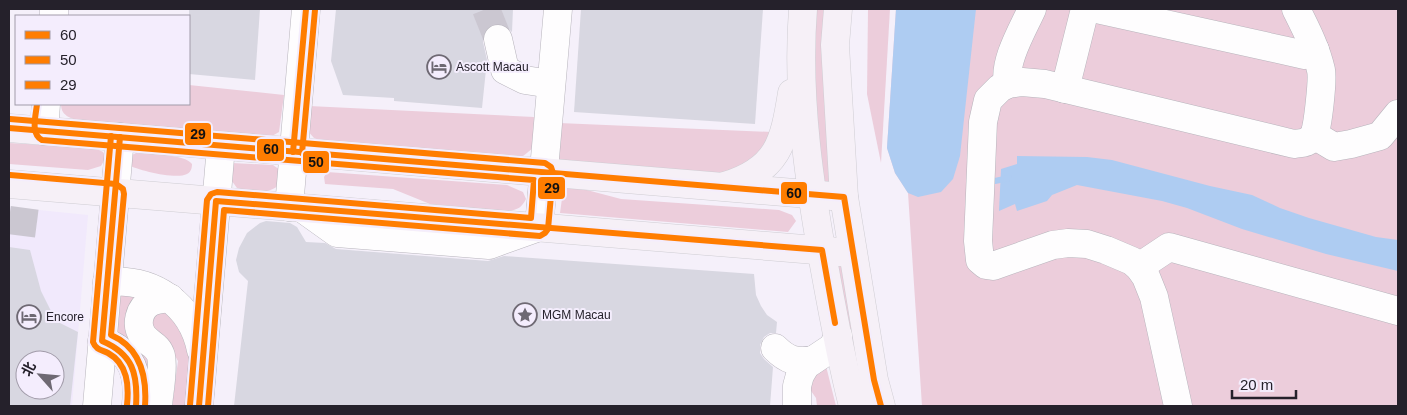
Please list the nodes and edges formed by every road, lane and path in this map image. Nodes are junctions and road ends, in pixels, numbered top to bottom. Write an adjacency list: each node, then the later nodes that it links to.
1 (306, 9): 22 (street)
2 (558, 9): 12 (street)
3 (803, 9): 10 (main road)
4 (838, 9): 28 (main road)
5 (1032, 9): 13 (street)
6 (1085, 9): 14 (street)
7 (1097, 9): 11 (street)
8 (1296, 9): 11 (street)
9 (498, 39): 12 (street)
10 (800, 42): 25 (main road); 27 (main road)
11 (1316, 50): 19 (street)
12 (551, 84): 23 (street)
13 (1008, 84): 14 (street); 34 (street)
14 (1065, 89): 19 (street)
15 (46, 105): 18 (street)
16 (1398, 114): 19 (street)
17 (9, 128): 18 (main road)
18 (44, 131): 20 (main road)
19 (1314, 136)
20 (120, 137): 21 (main road); 26 (street)
21 (221, 146): 22 (main road); 29 (street)
22 (293, 152): 23 (main road); 30 (street)
23 (544, 172): 25 (main road); 31 (street)
24 (9, 184): 26 (main road)
25 (723, 187): 27 (main road)
26 (115, 192): 29 (main road); 35 (street)
27 (813, 194): 28 (main road); 32 (main road)
28 (844, 197): 33 (main road)
29 (216, 201): 30 (main road); 42 (street)
30 (295, 207): 31 (main road)
31 (539, 227): 32 (main road)
32 (822, 250): 33 (main road); 38 (main road)
33 (852, 253): 49 (main road)
34 (1139, 267): 37 (street); 50 (street)
35 (107, 282): 36 (street); 39 (street)
36 (170, 298): 42 (street); 45 (street)
37 (1398, 311)
38 (838, 336): 41 (street); 48 (main road)
39 (102, 341): 43 (street); 44 (street)
40 (774, 348): 41 (street)
41 (813, 360): 47 (street)
42 (202, 367): 46 (street)
43 (97, 406)
44 (136, 406)
45 (158, 406)
46 (199, 406)
47 (796, 406)
48 (853, 406)
49 (881, 406)
50 (1178, 406)

